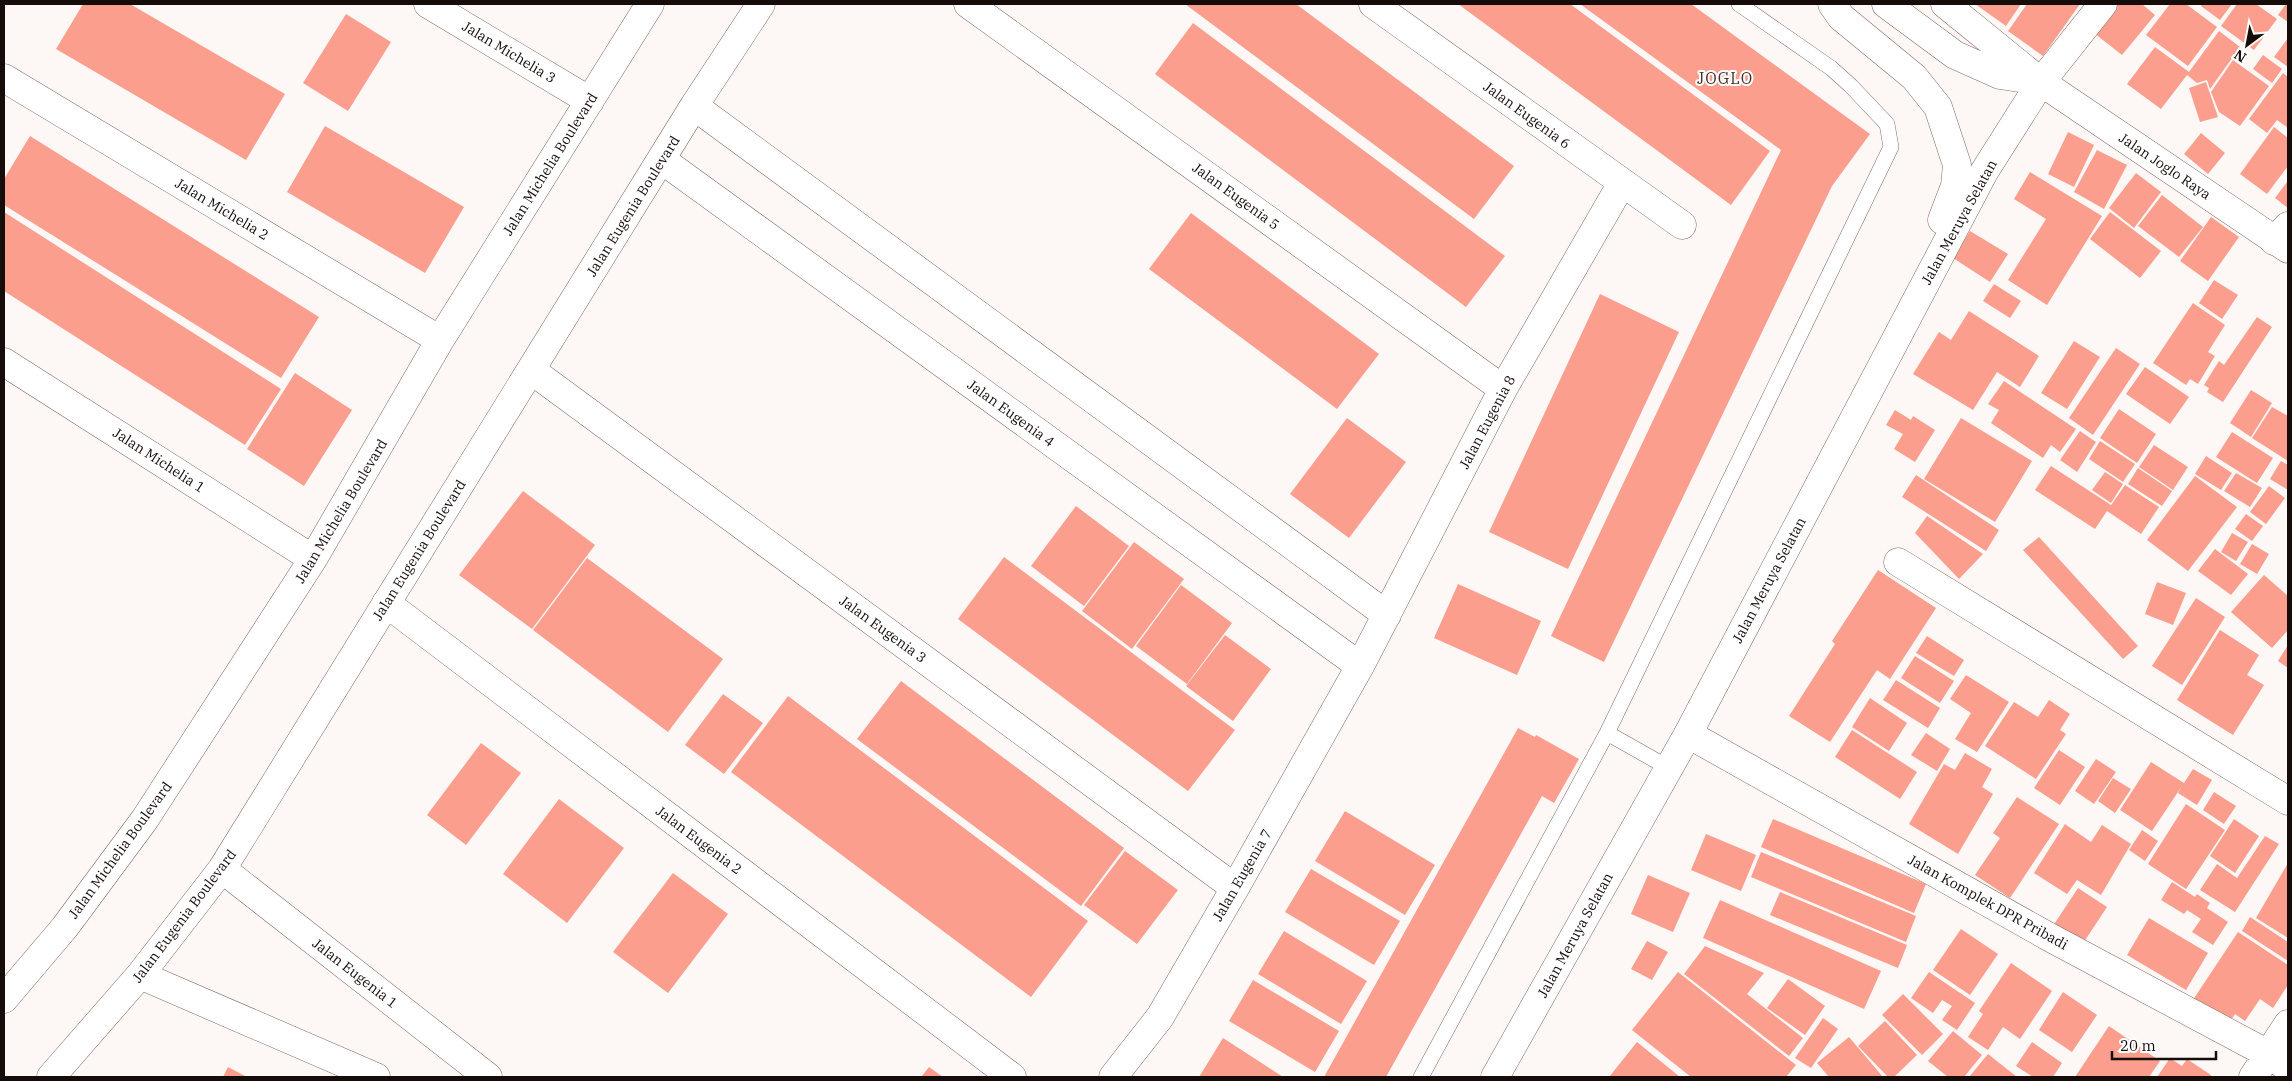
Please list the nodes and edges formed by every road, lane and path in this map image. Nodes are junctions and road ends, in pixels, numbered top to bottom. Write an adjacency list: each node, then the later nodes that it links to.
1 (428, 4): 13 (street, Jalan Michelia 3)
2 (650, 4): 13 (street, Jalan Michelia Boulevard)
3 (762, 4): 14 (street, Jalan Eugenia Boulevard)
4 (968, 4): 23 (street, Jalan Eugenia 5)
5 (1373, 4): 16 (street, Jalan Eugenia 6)
6 (1739, 4): 29 (lane)
7 (1832, 4): 19 (street)
8 (1886, 4): 12 (street, Jalan Joglo Raya)
9 (1945, 4): 12 (street, Jalan Joglo Raya)
10 (2103, 4): 12 (street, Jalan Meruya Selatan)
11 (4, 78): 20 (street, Jalan Michelia 2)
12 (2041, 82): 18 (street, Jalan Joglo Raya); 19 (street, Jalan Meruya Selatan)
13 (590, 101): 20 (street, Jalan Michelia Boulevard)
14 (694, 106): 15 (street, Jalan Eugenia Boulevard); 27 (street)
15 (662, 160): 22 (street, Jalan Eugenia Boulevard); 28 (street, Jalan Eugenia 4)
16 (1622, 183): 17 (street, Jalan Eugenia 6); 23 (street, Jalan Eugenia 8)
17 (1682, 226)
18 (2284, 239)
19 (1929, 275): 30 (street, Jalan Meruya Selatan)
20 (440, 340): 24 (street, Jalan Michelia Boulevard)
21 (4, 362): 24 (street, Jalan Michelia 1)
22 (531, 370): 26 (street, Jalan Eugenia Boulevard); 34 (street, Jalan Eugenia 3)
23 (1503, 389): 27 (street, Jalan Eugenia 8)
24 (314, 559): 36 (street, Jalan Michelia Boulevard)
25 (1898, 562): 32 (street)
26 (386, 603): 33 (street, Jalan Eugenia Boulevard); 42 (street, Jalan Eugenia 2)
27 (1387, 615): 28 (street, Jalan Eugenia 8)
28 (1360, 666): 34 (street, Jalan Eugenia 7)
29 (1607, 733): 31 (lane); 44 (lane)
30 (1688, 734): 31 (street, Jalan Meruya Selatan); 38 (street, Jalan Komplek DPR Pribadi)
31 (1669, 768): 45 (street, Jalan Meruya Selatan)
32 (2288, 801)
33 (222, 869): 35 (street, Jalan Eugenia Boulevard); 41 (street, Jalan Eugenia 1)
34 (1234, 888): 43 (street, Jalan Eugenia 7)
35 (140, 975): 39 (street, Jalan Eugenia Boulevard); 40 (street)
36 (4, 999)
37 (2288, 1024): 38 (street)
38 (2279, 1061): 46 (street)
39 (51, 1077)
40 (376, 1077)
41 (488, 1077)
42 (1012, 1077)
43 (1113, 1077)
44 (1421, 1077)
45 (1495, 1077)
46 (2253, 1077)

